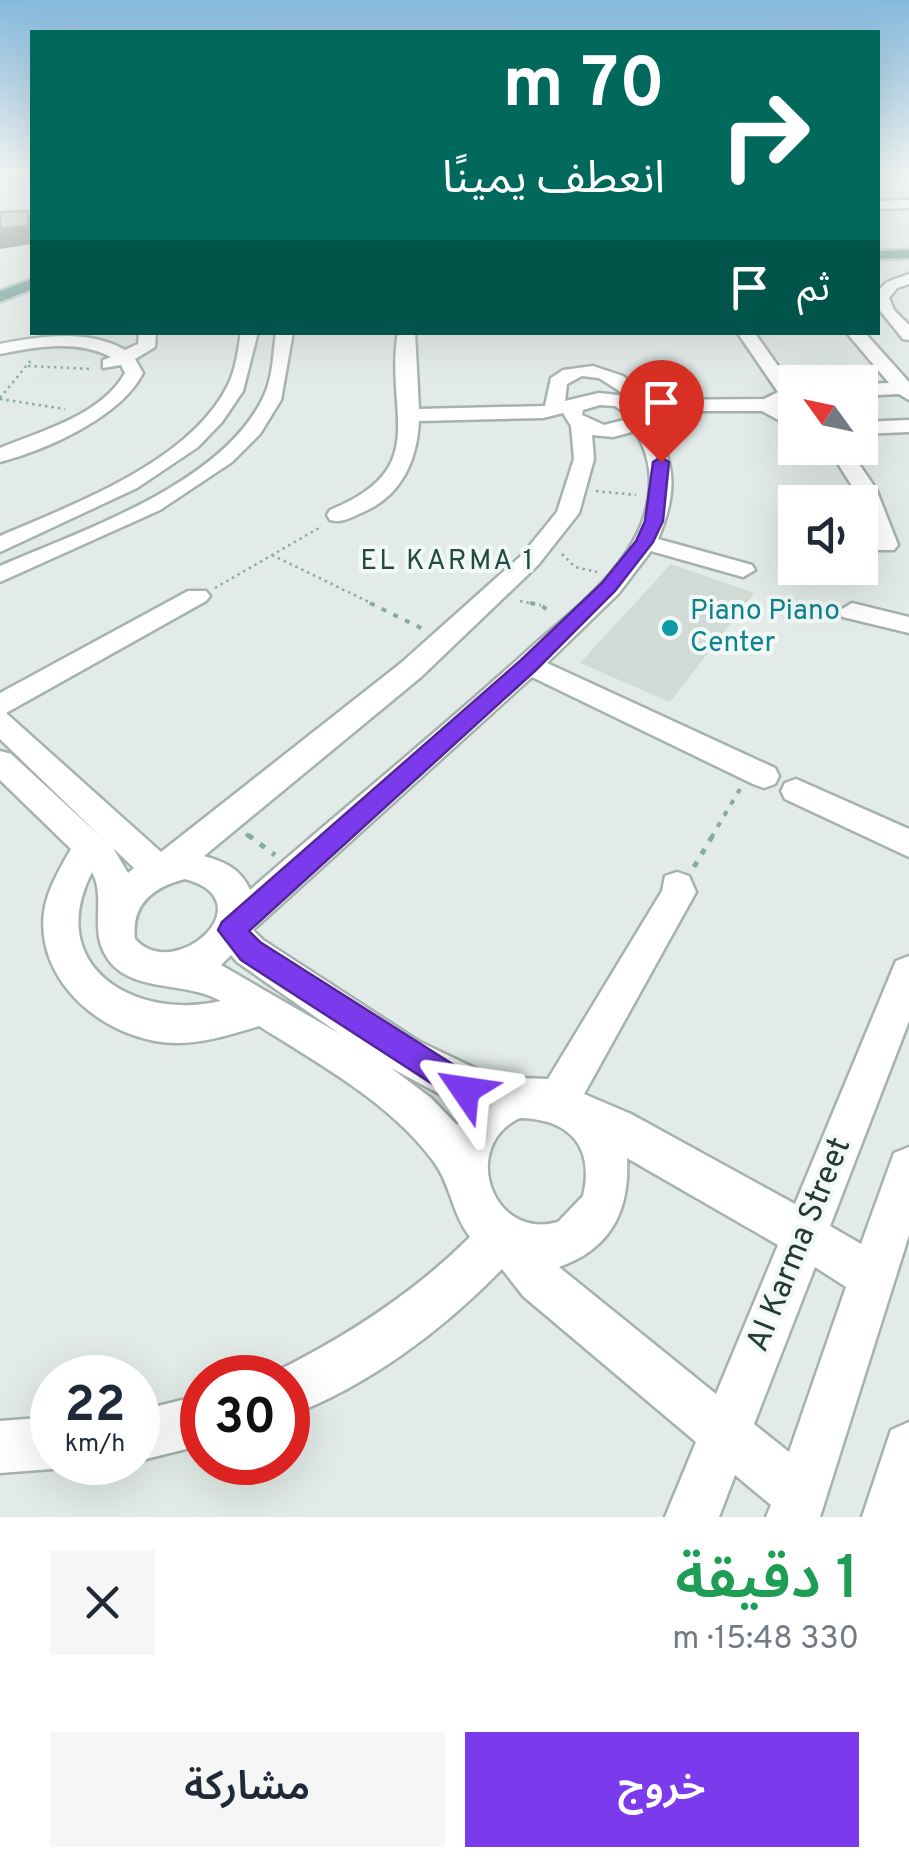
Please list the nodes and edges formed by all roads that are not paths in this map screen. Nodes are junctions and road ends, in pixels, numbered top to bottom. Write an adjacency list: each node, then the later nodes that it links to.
1 (909, 254): 2 (main road)
2 (880, 255)
3 (909, 266): 4 (main road)
4 (880, 267)
5 (909, 279): 11 (street)
6 (30, 285): 7 (main road)
7 (0, 297)
8 (24, 307): 9 (main road)
9 (0, 313)
10 (880, 333): 21 (street)
11 (908, 333)
12 (149, 335): 20 (street)
13 (249, 335): 37 (street)
14 (285, 335): 40 (street)
15 (407, 335): 29 (street)
16 (747, 335): 22 (street)
17 (857, 335): 24 (street)
18 (51, 347): 19 (street); 20 (street); 20 (street)
19 (0, 353)
20 (116, 361): 32 (street); 32 (street)
21 (909, 364)
22 (778, 376)
23 (878, 390): 24 (street)
24 (907, 390)
25 (554, 411): 26 (street); 28 (street); 29 (street)
26 (636, 412): 27 (street); 28 (street); 28 (street); 38 (street)
27 (778, 415)
28 (579, 417): 29 (street); 55 (street)
29 (410, 421): 36 (street)
30 (909, 426): 31 (street)
31 (878, 427)
32 (28, 438): 33 (street); 34 (street)
33 (0, 446)
34 (0, 456)
35 (849, 465): 41 (street)
36 (342, 514)
37 (28, 532): 39 (street); 40 (street)
38 (644, 542): 42 (street); 47 (street)
39 (0, 545)
40 (63, 546): 43 (street)
41 (886, 546)
42 (743, 570)
43 (0, 576)
44 (194, 599): 48 (street)
45 (852, 611): 46 (street)
46 (909, 625)
47 (528, 665): 51 (street); 58 (street)
48 (0, 705)
49 (0, 722): 55 (street)
50 (0, 762): 54 (street)
51 (757, 772)
52 (796, 791): 53 (street)
53 (909, 844)
54 (90, 846): 57 (street); 61 (street)
55 (161, 871): 57 (street); 58 (street)
56 (678, 889): 63 (street)
57 (116, 914): 59 (street)
58 (232, 928): 59 (street); 62 (street)
59 (170, 970): 61 (street)
60 (909, 973): 66 (street, Al Karma Street)
61 (262, 1007): 65 (street)
62 (504, 1103): 63 (street); 65 (street)
63 (570, 1109): 66 (street); 67 (street)
64 (909, 1168): 68 (street)
65 (464, 1171): 67 (street)
66 (804, 1234): 68 (street); 70 (street, Al Karma Street)
67 (505, 1239): 69 (street); 70 (street)
68 (873, 1277): 74 (street)
69 (310, 1380)
70 (726, 1436): 74 (street); 75 (street, Al Karma Street)
71 (30, 1445): 72 (street)
72 (0, 1447)
73 (909, 1448): 76 (street)
74 (796, 1506)
75 (692, 1517)
76 (888, 1517)

